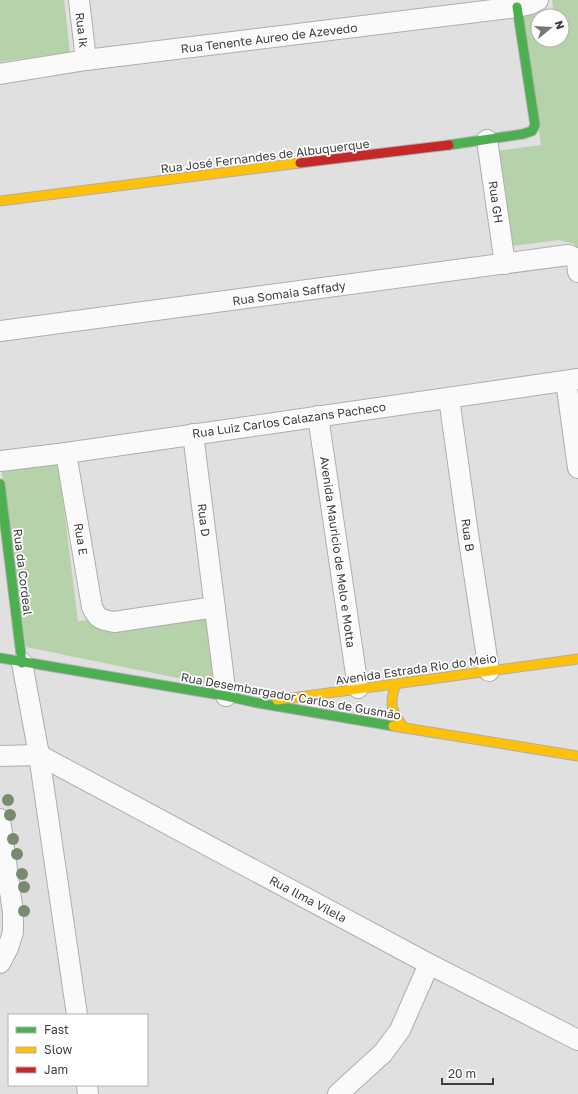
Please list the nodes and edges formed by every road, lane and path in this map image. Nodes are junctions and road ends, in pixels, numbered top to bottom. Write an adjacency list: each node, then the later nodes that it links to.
1 (79, 0): 4 (street, Rua Ik)
2 (538, 0): 3 (street, Rua Tenente Aureo de Azevedo)
3 (517, 7): 4 (street, Rua Tenente Aureo de Azevedo); 6 (street, Rua José Fernandes de Albuquerque)
4 (86, 60): 5 (street, Rua Tenente Aureo de Azevedo)
5 (0, 74)
6 (487, 140): 7 (street, Rua José Fernandes de Albuquerque); 8 (street, Rua GH)
7 (0, 201)
8 (505, 264): 9 (street, Rua Somaia Saffady); 10 (street, Rua Somaia Saffady)
9 (577, 266)
10 (0, 331)
11 (572, 380): 12 (street, Rua Luiz Carlos Calazans Pacheco); 17 (street)
12 (449, 398): 13 (street, Rua Luiz Carlos Calazans Pacheco); 23 (street, Rua B)
13 (318, 416): 14 (street, Rua Luiz Carlos Calazans Pacheco); 25 (street, Avenida Mauricio de Melo e Motta)
14 (193, 434): 15 (street, Rua Luiz Carlos Calazans Pacheco); 19 (street, Rua D)
15 (66, 453): 16 (street, Rua Luiz Carlos Calazans Pacheco); 19 (street, Rua E)
16 (0, 461)
17 (578, 468)
18 (0, 484): 22 (street, Rua da Cordeal)
19 (215, 607): 26 (street, Rua D)
20 (0, 658): 22 (street, Rua Desembargador Carlos de Gusmão)
21 (578, 659): 23 (street, Avenida Estrada Rio do Meio)
22 (22, 663): 26 (street, Rua Desembargador Carlos de Gusmão); 29 (street)
23 (489, 671): 24 (street, Avenida Estrada Rio do Meio)
24 (396, 684): 25 (street, Avenida Estrada Rio do Meio); 28 (street)
25 (358, 688): 27 (street, Avenida Estrada Rio do Meio)
26 (226, 696): 27 (street, Rua Desembargador Carlos de Gusmão)
27 (258, 703): 28 (street, Rua Desembargador Carlos de Gusmão)
28 (404, 728): 31 (street, Rua Desembargador Carlos de Gusmão)
29 (39, 755): 30 (street); 34 (street, Rua Ilma Vilela); 35 (street)
30 (0, 756)
31 (578, 756)
32 (0, 819): 33 (street)
33 (0, 963)
34 (429, 964): 36 (street, Rua Ilma Vilela); 37 (street)
35 (77, 1014)
36 (578, 1040)
37 (338, 1094)

